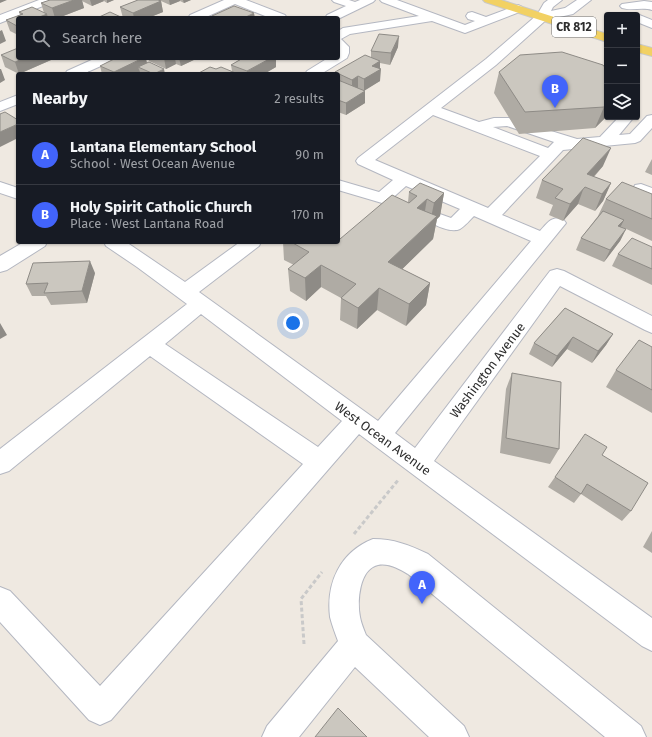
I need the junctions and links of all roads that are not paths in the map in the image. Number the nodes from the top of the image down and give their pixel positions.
1 (49, 0) edge
2 (233, 0) edge
3 (236, 0) edge
4 (338, 0) edge
5 (369, 0) edge
6 (386, 0) edge
7 (489, 0) edge
8 (556, 0) edge
9 (585, 0) edge
10 (644, 0) edge
11 (652, 2) edge
12 (356, 6) junction
13 (652, 6) edge
14 (629, 7) edge
15 (518, 9) junction
16 (463, 13) dead end
17 (198, 16) edge
18 (276, 16) edge
19 (335, 16) edge
20 (433, 17) junction
21 (542, 17) junction
22 (0, 19) edge
23 (640, 19) edge
24 (486, 21) junction
25 (652, 24) edge
26 (340, 35) edge
27 (604, 37) edge
28 (341, 46) edge
29 (640, 49) edge
30 (652, 52) edge
31 (340, 57) edge
32 (103, 60) edge
33 (335, 60) edge
34 (76, 72) edge
35 (315, 72) edge
36 (16, 100) edge
37 (0, 107) edge
38 (431, 109) junction
39 (652, 119) edge
40 (624, 120) edge
41 (480, 127) junction
42 (605, 141) junction
43 (575, 144) junction
44 (550, 154) junction
45 (404, 179) junction
46 (340, 186) edge
47 (0, 187) edge
48 (16, 193) edge
49 (472, 208) junction
50 (491, 216) junction
51 (436, 219) edge
52 (557, 223) dead end
53 (543, 239) junction
54 (35, 244) edge
55 (116, 244) edge
56 (250, 244) edge
57 (0, 265) edge
58 (193, 298) junction
59 (652, 325) edge
60 (149, 344) junction
61 (357, 420) junction
62 (379, 436) junction
63 (320, 462) junction
64 (0, 463) edge
65 (417, 464) junction
66 (0, 601) edge
67 (652, 636) edge
68 (354, 645) junction
69 (278, 737) edge
70 (453, 737) edge
71 (630, 737) edge

1 - 22 street
2 - 17 street
3 - 18 street
4 - 12 street
5 - 12 street
6 - 20 street
7 - 15 main road, CR 812
8 - 21 street
9 - 21 street
10 - 11 street
12 - 19 street
13 - 14 street
15 - 21 main road, CR 812
15 - 24 street
16 - 24 street
20 - 24 street
20 - 26 street
21 - 27 main road, CR 812
21 - 38 street
23 - 25 street
28 - 31 street
29 - 30 main road
32 - 34 street
33 - 35 street
36 - 37 street
38 - 41 street
38 - 45 street
39 - 42 street
40 - 42 street
41 - 43 street
41 - 44 street
42 - 43 street
43 - 44 street
44 - 50 street
45 - 46 street
45 - 49 street
47 - 48 street
49 - 50 street
49 - 51 street
50 - 53 street
52 - 53 street
53 - 62 street
54 - 57 street
55 - 58 street, West Ocean Avenue
56 - 58 street
58 - 60 street
58 - 61 street, West Ocean Avenue
59 - 65 street, Washington Avenue
60 - 63 street
60 - 64 street
61 - 62 street, West Ocean Avenue
61 - 63 street
62 - 65 street, West Ocean Avenue
63 - 66 street
65 - 67 street, West Ocean Avenue
68 - 69 street
68 - 70 street
68 - 71 street

